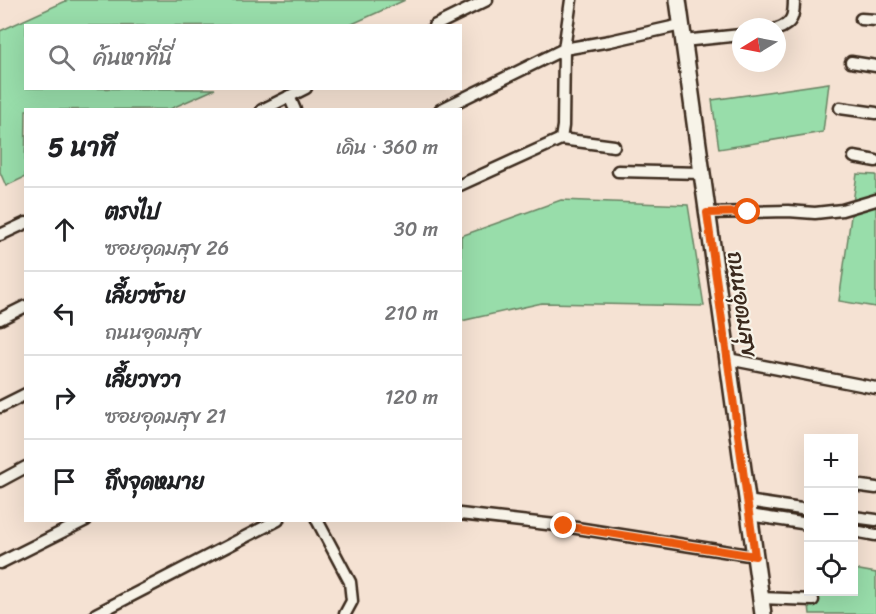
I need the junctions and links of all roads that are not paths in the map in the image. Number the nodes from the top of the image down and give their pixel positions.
1 (487, 0) edge
2 (571, 0) edge
3 (678, 0) edge
4 (794, 0) edge
5 (861, 19) dead end
6 (876, 20) edge
7 (438, 24) edge
8 (681, 25) junction
9 (786, 25) edge
10 (732, 36) edge
11 (683, 41) junction
12 (564, 49) junction
13 (851, 63) dead end
14 (876, 66) edge
15 (302, 90) edge
16 (289, 96) junction
17 (266, 108) edge
18 (294, 108) edge
19 (444, 108) edge
20 (840, 108) dead end
21 (876, 113) edge
22 (561, 139) junction
23 (614, 146) dead end
24 (854, 157) dead end
25 (876, 160) edge
26 (618, 171) dead end
27 (701, 173) junction
28 (462, 184) edge
29 (876, 200) edge
30 (707, 213) junction
31 (24, 224) edge
32 (0, 236) edge
33 (24, 307) edge
34 (0, 319) edge
35 (728, 359) junction
36 (876, 387) edge
37 (24, 395) edge
38 (0, 407) edge
39 (24, 468) edge
40 (0, 481) edge
41 (858, 486) edge
42 (876, 488) edge
43 (748, 508) junction
44 (804, 510) edge
45 (462, 514) edge
46 (858, 518) edge
47 (876, 520) edge
48 (82, 522) edge
49 (274, 522) edge
50 (318, 522) edge
51 (804, 523) edge
52 (858, 532) edge
53 (876, 535) edge
54 (755, 556) junction
55 (0, 563) edge
56 (760, 598) junction
57 (813, 600) dead end
58 (96, 614) edge
59 (345, 614) edge
60 (763, 614) edge

1 - 7 street
2 - 12 street
3 - 8 main road, ถนนอุดมสุข
4 - 9 street
5 - 6 street
8 - 11 main road, ถนนอุดมสุข
8 - 12 street
10 - 11 street
11 - 27 main road, ถนนอุดมสุข
12 - 19 street
12 - 22 street
13 - 14 street
15 - 16 street
16 - 17 street
16 - 18 street
20 - 21 street
22 - 23 street
22 - 28 street
24 - 25 street
26 - 27 street
27 - 30 main road, ถนนอุดมสุข
29 - 30 street
30 - 35 main road, ถนนอุดมสุข
31 - 32 street
33 - 34 street
35 - 36 street
35 - 43 main road, ถนนอุดมสุข
37 - 38 street
39 - 40 street
41 - 42 street
43 - 44 street
43 - 51 street
43 - 54 main road, ถนนอุดมสุข
45 - 54 street
46 - 47 street
48 - 55 street
49 - 58 street
50 - 59 street
52 - 53 street
54 - 56 main road, ถนนอุดมสุข
56 - 57 street
56 - 60 main road, ถนนอุดมสุข

